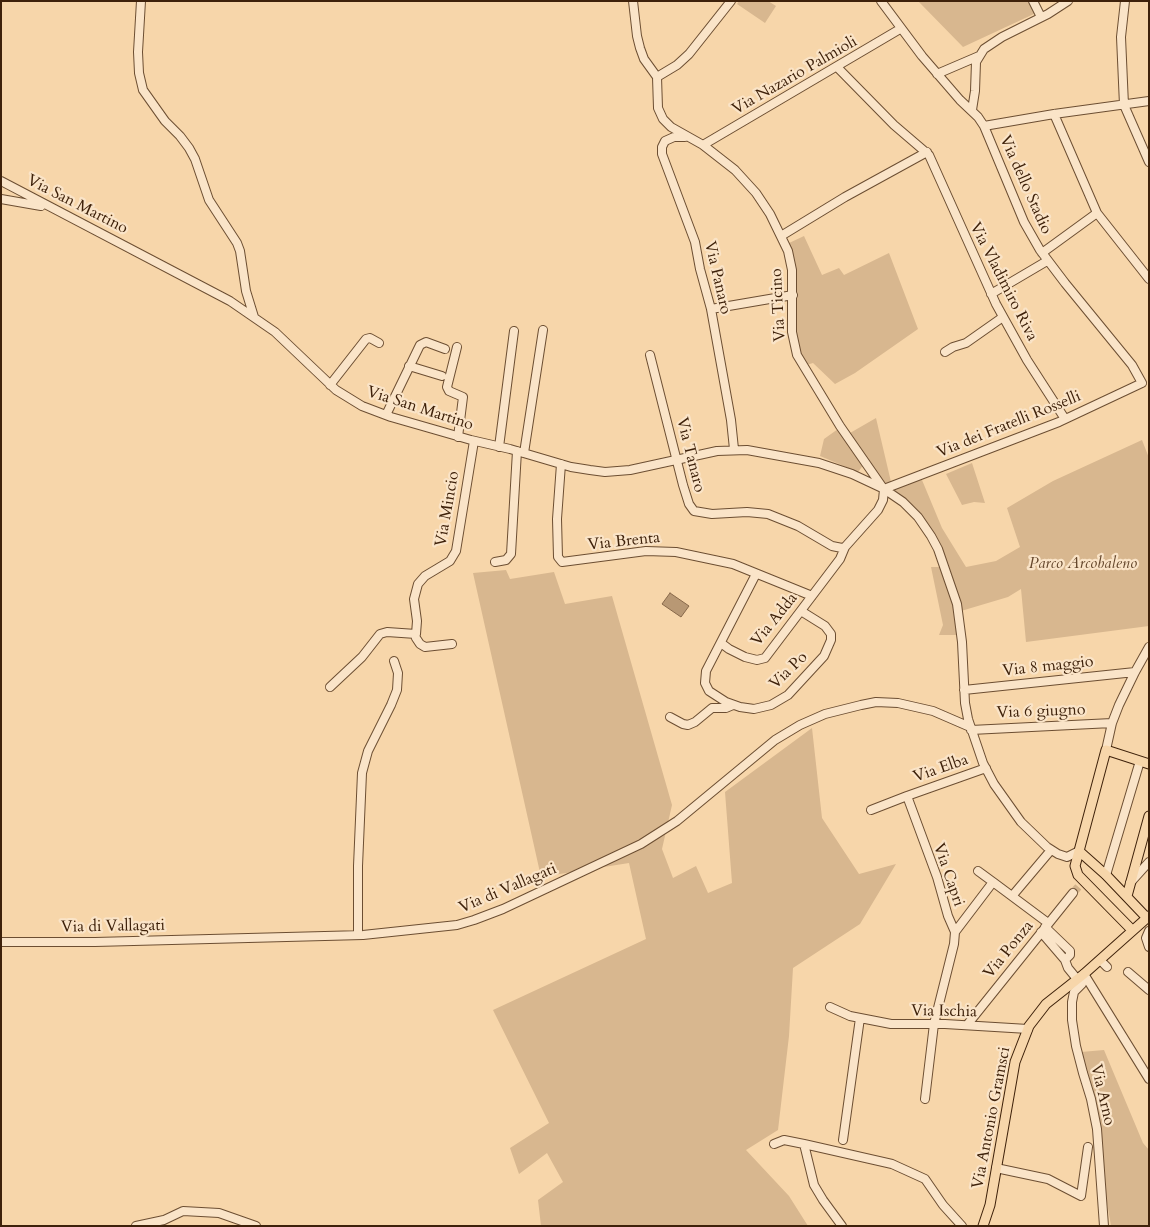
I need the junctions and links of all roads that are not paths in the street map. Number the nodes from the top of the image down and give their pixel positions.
1 (141, 1) edge
2 (633, 1) edge
3 (731, 1) edge
4 (881, 1) edge
5 (1033, 1) edge
6 (1125, 1) edge
7 (1066, 2) edge
8 (1041, 17) junction
9 (900, 29) junction
10 (979, 56) junction
11 (837, 67) junction
12 (937, 74) junction
13 (657, 77) junction
14 (1149, 101) edge
15 (1124, 105) junction
16 (972, 110) junction
17 (1054, 114) junction
18 (984, 126) junction
19 (687, 137) junction
20 (703, 145) junction
21 (927, 152) junction
22 (1149, 162) edge
23 (1, 181) edge
24 (1, 199) edge
25 (51, 208) junction
26 (1097, 213) junction
27 (781, 236) junction
28 (1042, 253) junction
29 (1047, 261) junction
30 (1149, 279) edge
31 (991, 294) junction
32 (792, 295) junction
33 (712, 310) junction
34 (254, 317) junction
35 (1003, 317) junction
36 (543, 330) dead end
37 (514, 331) dead end
38 (379, 343) dead end
39 (457, 347) dead end
40 (445, 349) dead end
41 (945, 352) dead end
42 (650, 355) dead end
43 (409, 366) junction
44 (442, 376) dead end
45 (1146, 384) edge
46 (330, 385) junction
47 (386, 415) junction
48 (1064, 419) junction
49 (458, 437) junction
50 (474, 441) junction
51 (499, 447) junction
52 (734, 449) junction
53 (520, 452) junction
54 (677, 460) junction
55 (561, 464) junction
56 (884, 489) junction
57 (845, 548) junction
58 (495, 562) dead end
59 (756, 574) junction
60 (812, 596) junction
61 (801, 611) junction
62 (416, 636) junction
63 (721, 643) junction
64 (452, 644) dead end
65 (1149, 647) edge
66 (415, 649) dead end
67 (394, 661) dead end
68 (1134, 672) junction
69 (330, 687) dead end
70 (964, 690) junction
71 (733, 704) junction
72 (670, 717) dead end
73 (1112, 723) junction
74 (970, 729) junction
75 (1106, 750) junction
76 (1145, 762) edge
77 (986, 768) junction
78 (907, 796) junction
79 (871, 810) dead end
80 (1149, 816) edge
81 (916, 826) joint
82 (1051, 850) junction
83 (1079, 850) junction
84 (1148, 865) edge
85 (978, 871) dead end
86 (1106, 875) junction
87 (993, 882) junction
88 (1130, 883) junction
89 (1073, 893) tunnel mouth
90 (1013, 895) junction
91 (1127, 896) junction
92 (1147, 923) edge
93 (1045, 927) junction
94 (1132, 930) junction
95 (956, 932) junction
96 (358, 935) junction
97 (1, 942) edge
98 (1149, 947) edge
99 (1128, 972) dead end
100 (1081, 977) junction
101 (1149, 990) edge
102 (830, 1007) dead end
103 (860, 1018) junction
104 (934, 1024) junction
105 (967, 1025) junction
106 (1028, 1029) junction
107 (1149, 1079) edge
108 (925, 1099) dead end
109 (843, 1140) dead end
110 (774, 1144) dead end
111 (804, 1144) junction
112 (1088, 1147) dead end
113 (996, 1168) junction
114 (136, 1226) edge
115 (256, 1226) edge
116 (842, 1226) edge
117 (962, 1226) edge
118 (983, 1226) edge
119 (1104, 1226) edge

1 - 34 street
2 - 13 street
3 - 13 street
4 - 9 street, Via dello Stadio
5 - 8 street
6 - 15 street
7 - 8 street
8 - 10 street
9 - 11 street, Via Nazario Palmioli
9 - 12 street, Via dello Stadio
10 - 12 street
10 - 16 street
11 - 20 street, Via Nazario Palmioli
11 - 21 street, Via Vladimiro Riva
12 - 16 street, Via dello Stadio
13 - 19 street, Via Ticino
14 - 15 street
15 - 17 street
15 - 22 street
16 - 18 street, Via dello Stadio
17 - 18 street
17 - 26 street
18 - 28 street, Via dello Stadio
19 - 20 street, Via Ticino
19 - 33 street, Via Panaro
20 - 27 street, Via Ticino
21 - 27 street
21 - 31 street, Via Vladimiro Riva
23 - 25 street, Via San Martino
24 - 25 street
25 - 34 street, Via San Martino
26 - 28 street
26 - 30 street
27 - 32 street, Via Ticino
28 - 29 street, Via dello Stadio
29 - 31 street
29 - 45 street, Via dello Stadio
31 - 35 street, Via Vladimiro Riva
32 - 33 street
32 - 56 street, Via Ticino
33 - 52 street, Via Panaro
34 - 46 street, Via San Martino
35 - 41 street
35 - 48 street, Via Vladimiro Riva
36 - 53 street
37 - 51 street
38 - 46 street
39 - 49 street
40 - 43 street
42 - 54 street, Via Tanaro
43 - 44 street
43 - 47 street
45 - 48 street, Via dei Fratelli Rosselli
46 - 47 street, Via San Martino
47 - 49 street, Via San Martino
48 - 56 street, Via dei Fratelli Rosselli
49 - 50 street, Via San Martino
50 - 51 street, Via San Martino
50 - 62 street, Via Mincio
51 - 53 street, Via San Martino
52 - 54 street, Via San Martino
52 - 56 street, Via San Martino
53 - 55 street, Via San Martino
53 - 58 street
54 - 55 street, Via San Martino
54 - 57 street, Via Tanaro
55 - 59 street, Via Brenta
56 - 57 street
56 - 70 street
57 - 60 street, Via Adda
59 - 60 street, Via Brenta
59 - 63 street, Via Adda
60 - 61 street, Via Adda
61 - 63 street, Via Adda
61 - 71 street, Via Po
62 - 64 street
62 - 66 street
62 - 69 street
63 - 71 street, Via Po
65 - 68 street
67 - 96 street
68 - 70 street, Via 8 maggio
68 - 73 street
70 - 74 street
71 - 72 street
73 - 74 street, Via 6 giugno
73 - 75 street
74 - 77 street
74 - 96 street, Via di Vallagati
75 - 76 main road
75 - 83 main road
76 - 86 street
77 - 78 street, Via Elba
77 - 82 street
78 - 79 street
78 - 81 street, Via Elba
80 - 88 main road
81 - 95 street, Via Capri
82 - 83 street
82 - 90 street
83 - 86 main road
83 - 94 main road
84 - 88 street
85 - 87 street
86 - 91 main road
87 - 90 street
87 - 95 street
88 - 91 main road
89 - 93 street, Via Ponza
90 - 93 street
91 - 92 main road
92 - 94 main road, Via Antonio Gramsci
92 - 98 street
93 - 100 street
93 - 105 street, Via Ponza
94 - 100 main road, Via Antonio Gramsci
95 - 104 street
96 - 97 street, Via di Vallagati
99 - 101 street
100 - 106 main road, Via Antonio Gramsci
100 - 107 street
100 - 119 street, Via Arno
102 - 103 street, Via Ischia
103 - 104 street, Via Ischia
103 - 109 street
104 - 105 street, Via Ischia
104 - 108 street
105 - 106 street, Via Ischia
106 - 113 main road, Via Antonio Gramsci
110 - 111 street
111 - 116 street
111 - 117 street
112 - 113 street
113 - 118 main road, Via Antonio Gramsci
114 - 115 street

